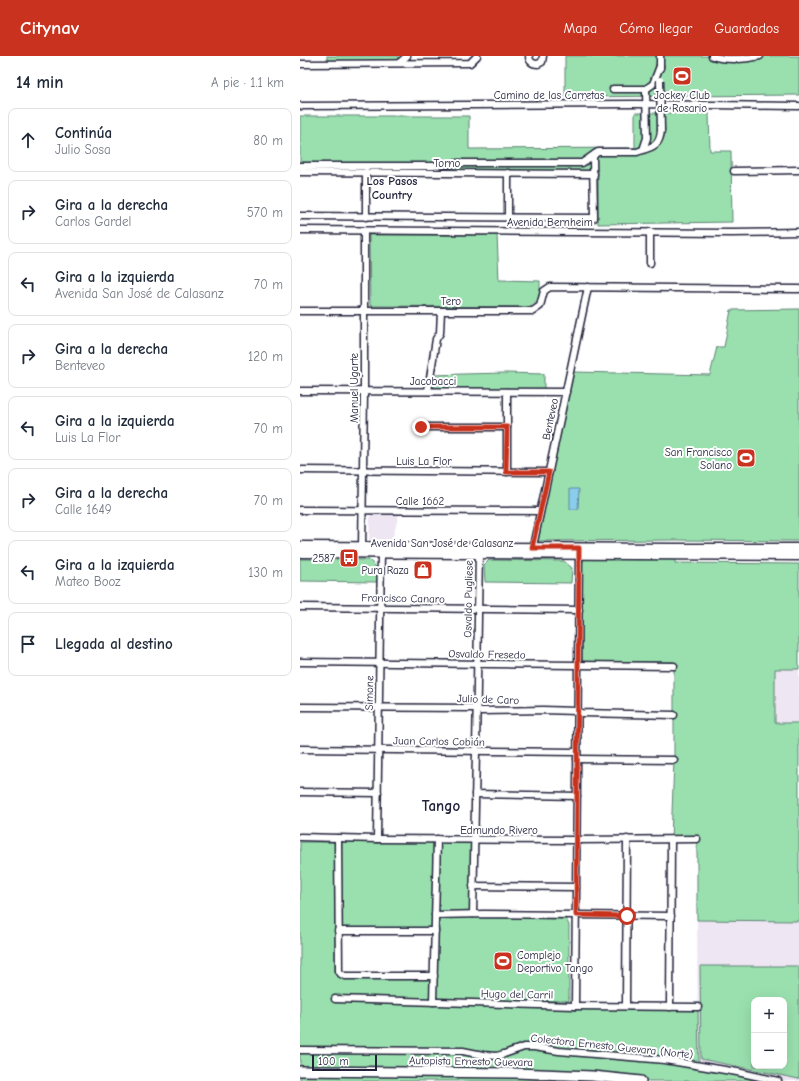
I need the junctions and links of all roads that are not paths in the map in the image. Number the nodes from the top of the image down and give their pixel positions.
1 (407, 56) edge
2 (477, 56) edge
3 (530, 56) edge
4 (543, 56) edge
5 (660, 56) edge
6 (712, 56) edge
7 (760, 56) edge
8 (399, 63) junction
9 (300, 64) edge
10 (659, 77) junction
11 (614, 89) dead end
12 (646, 89) junction
13 (646, 104) junction
14 (300, 106) edge
15 (799, 106) edge
16 (643, 150) junction
17 (595, 154) junction
18 (300, 166) edge
19 (799, 170) edge
20 (734, 171) dead end
21 (300, 172) edge
22 (366, 172) junction
23 (508, 173) junction
24 (594, 174) junction
25 (300, 216) edge
26 (366, 217) junction
27 (508, 218) junction
28 (300, 230) edge
29 (364, 230) junction
30 (650, 232) junction
31 (799, 232) edge
32 (650, 263) dead end
33 (588, 287) junction
34 (799, 289) edge
35 (300, 311) edge
36 (364, 311) junction
37 (441, 311) junction
38 (300, 391) edge
39 (428, 391) junction
40 (364, 392) junction
41 (507, 392) junction
42 (566, 392) junction
43 (418, 425) dead end
44 (507, 427) junction
45 (300, 470) edge
46 (362, 471) junction
47 (506, 472) junction
48 (549, 472) junction
49 (300, 510) edge
50 (362, 511) junction
51 (540, 511) junction
52 (300, 546) edge
53 (799, 548) edge
54 (362, 550) junction
55 (381, 550) junction
56 (479, 551) junction
57 (532, 551) junction
58 (579, 552) junction
59 (300, 553) edge
60 (799, 556) edge
61 (300, 607) edge
62 (380, 608) junction
63 (478, 609) junction
64 (579, 610) junction
65 (300, 662) edge
66 (380, 663) junction
67 (477, 664) junction
68 (578, 665) junction
69 (674, 666) dead end
70 (300, 707) edge
71 (379, 707) junction
72 (476, 709) junction
73 (578, 712) junction
74 (674, 715) dead end
75 (300, 749) edge
76 (379, 750) junction
77 (476, 751) junction
78 (578, 752) junction
79 (577, 759) junction
80 (674, 760) dead end
81 (300, 792) edge
82 (378, 793) junction
83 (475, 794) junction
84 (577, 796) junction
85 (300, 837) edge
86 (338, 838) junction
87 (378, 839) junction
88 (437, 839) junction
89 (474, 839) junction
90 (627, 839) junction
91 (697, 839) dead end
92 (577, 840) junction
93 (672, 840) junction
94 (473, 886) junction
95 (576, 887) junction
96 (472, 914) junction
97 (435, 915) junction
98 (576, 915) junction
99 (627, 916) junction
100 (671, 916) junction
101 (338, 931) junction
102 (435, 931) junction
103 (434, 976) junction
104 (335, 999) dead end
105 (433, 1002) junction
106 (575, 1006) junction
107 (626, 1006) junction
108 (670, 1007) junction
109 (698, 1007) dead end
110 (300, 1050) edge
111 (300, 1071) edge
112 (642, 1081) edge
113 (778, 1081) edge

1 - 8 street
2 - 8 street
3 - 4 street
5 - 10 street
6 - 7 street
8 - 9 street
10 - 12 street
10 - 16 street, bridge
11 - 12 street
12 - 13 street
13 - 14 street, Camino de las Carretas
13 - 15 street, Camino de las Carretas
13 - 16 street
16 - 17 street
17 - 18 street
17 - 24 street
19 - 20 street
21 - 22 street, Torno
22 - 23 street, Torno
22 - 26 street
23 - 24 street, Torno
23 - 27 street
24 - 27 street
25 - 26 street
26 - 27 street
28 - 29 street, Avenida Bernheim
29 - 30 street, Avenida Bernheim
29 - 36 street, Manuel Ugarte
30 - 31 street, Avenida Bernheim
30 - 32 street
33 - 34 street
33 - 37 street, Tero
33 - 42 street, Benteveo
35 - 36 street, Tero
36 - 37 street, Tero
36 - 40 street, Manuel Ugarte
37 - 39 street
38 - 40 street, Jacobacci
39 - 40 street, Jacobacci
39 - 41 street, Jacobacci
40 - 46 street, Manuel Ugarte
41 - 42 street, Jacobacci
41 - 44 street
42 - 48 street, Benteveo
43 - 44 street
44 - 47 street
45 - 46 street, Luis La Flor
46 - 47 street, Luis La Flor
46 - 50 street, Manuel Ugarte
47 - 48 street, Luis La Flor
48 - 51 street, Benteveo
49 - 50 street, Calle 1662
50 - 51 street, Calle 1662
50 - 54 street, Manuel Ugarte
51 - 57 street, Benteveo
52 - 54 main road, Avenida San José de Calasanz
53 - 58 main road, Avenida San José de Calasanz
54 - 55 main road, Avenida San José de Calasanz
54 - 59 main road, Avenida San José de Calasanz
55 - 56 main road, Avenida San José de Calasanz
55 - 62 street, Simone
56 - 57 main road, Avenida San José de Calasanz
56 - 63 street, Osvaldo Pugliese
57 - 58 main road, Avenida San José de Calasanz
58 - 60 main road, Avenida San José de Calasanz
58 - 64 street
61 - 62 street, Francisco Canaro
62 - 63 street, Francisco Canaro
62 - 66 street, Simone
63 - 64 street, Francisco Canaro
63 - 67 street, Osvaldo Pugliese
64 - 68 street
65 - 66 street, Osvaldo Fresedo
66 - 67 street, Osvaldo Fresedo
66 - 71 street, Simone
67 - 68 street, Osvaldo Fresedo
67 - 72 street, Osvaldo Pugliese
68 - 69 street, Osvaldo Fresedo
68 - 73 street
70 - 71 street, Julio de Caro
71 - 72 street, Julio de Caro
71 - 76 street, Simone
72 - 73 street, Julio de Caro
72 - 77 street, Osvaldo Pugliese
73 - 74 street, Julio de Caro
73 - 78 street
75 - 76 street, Juan Carlos Cobián
76 - 77 street, Juan Carlos Cobián
76 - 82 street, Simone
77 - 78 street, Juan Carlos Cobián
77 - 83 street, Osvaldo Pugliese
78 - 79 street
79 - 80 street
79 - 84 street
81 - 82 street
82 - 87 street, Simone
83 - 84 street
83 - 89 street, Osvaldo Pugliese
84 - 92 street
85 - 86 street, Edmundo Rivero
86 - 87 street, Edmundo Rivero
86 - 101 street
87 - 88 street, Edmundo Rivero
88 - 89 street, Edmundo Rivero
88 - 97 street
89 - 92 street, Edmundo Rivero
89 - 94 street, Osvaldo Pugliese
90 - 92 street, Edmundo Rivero
90 - 93 street, Edmundo Rivero
90 - 99 street
91 - 93 street, Edmundo Rivero
92 - 95 street
93 - 100 street
94 - 95 street
94 - 96 street, Osvaldo Pugliese
95 - 98 street
96 - 97 street
96 - 98 street
97 - 102 street
98 - 99 street
98 - 106 street
99 - 100 street
99 - 107 street
100 - 108 street
101 - 102 street
101 - 103 street
102 - 103 street
103 - 105 street
104 - 105 street, Hugo del Carril
105 - 106 street, Hugo del Carril
106 - 107 street, Hugo del Carril
107 - 108 street, Hugo del Carril
108 - 109 street, Hugo del Carril
110 - 113 street, Colectora Ernesto Guevara (Norte)
111 - 112 highway, Autopista Ernesto Guevara

